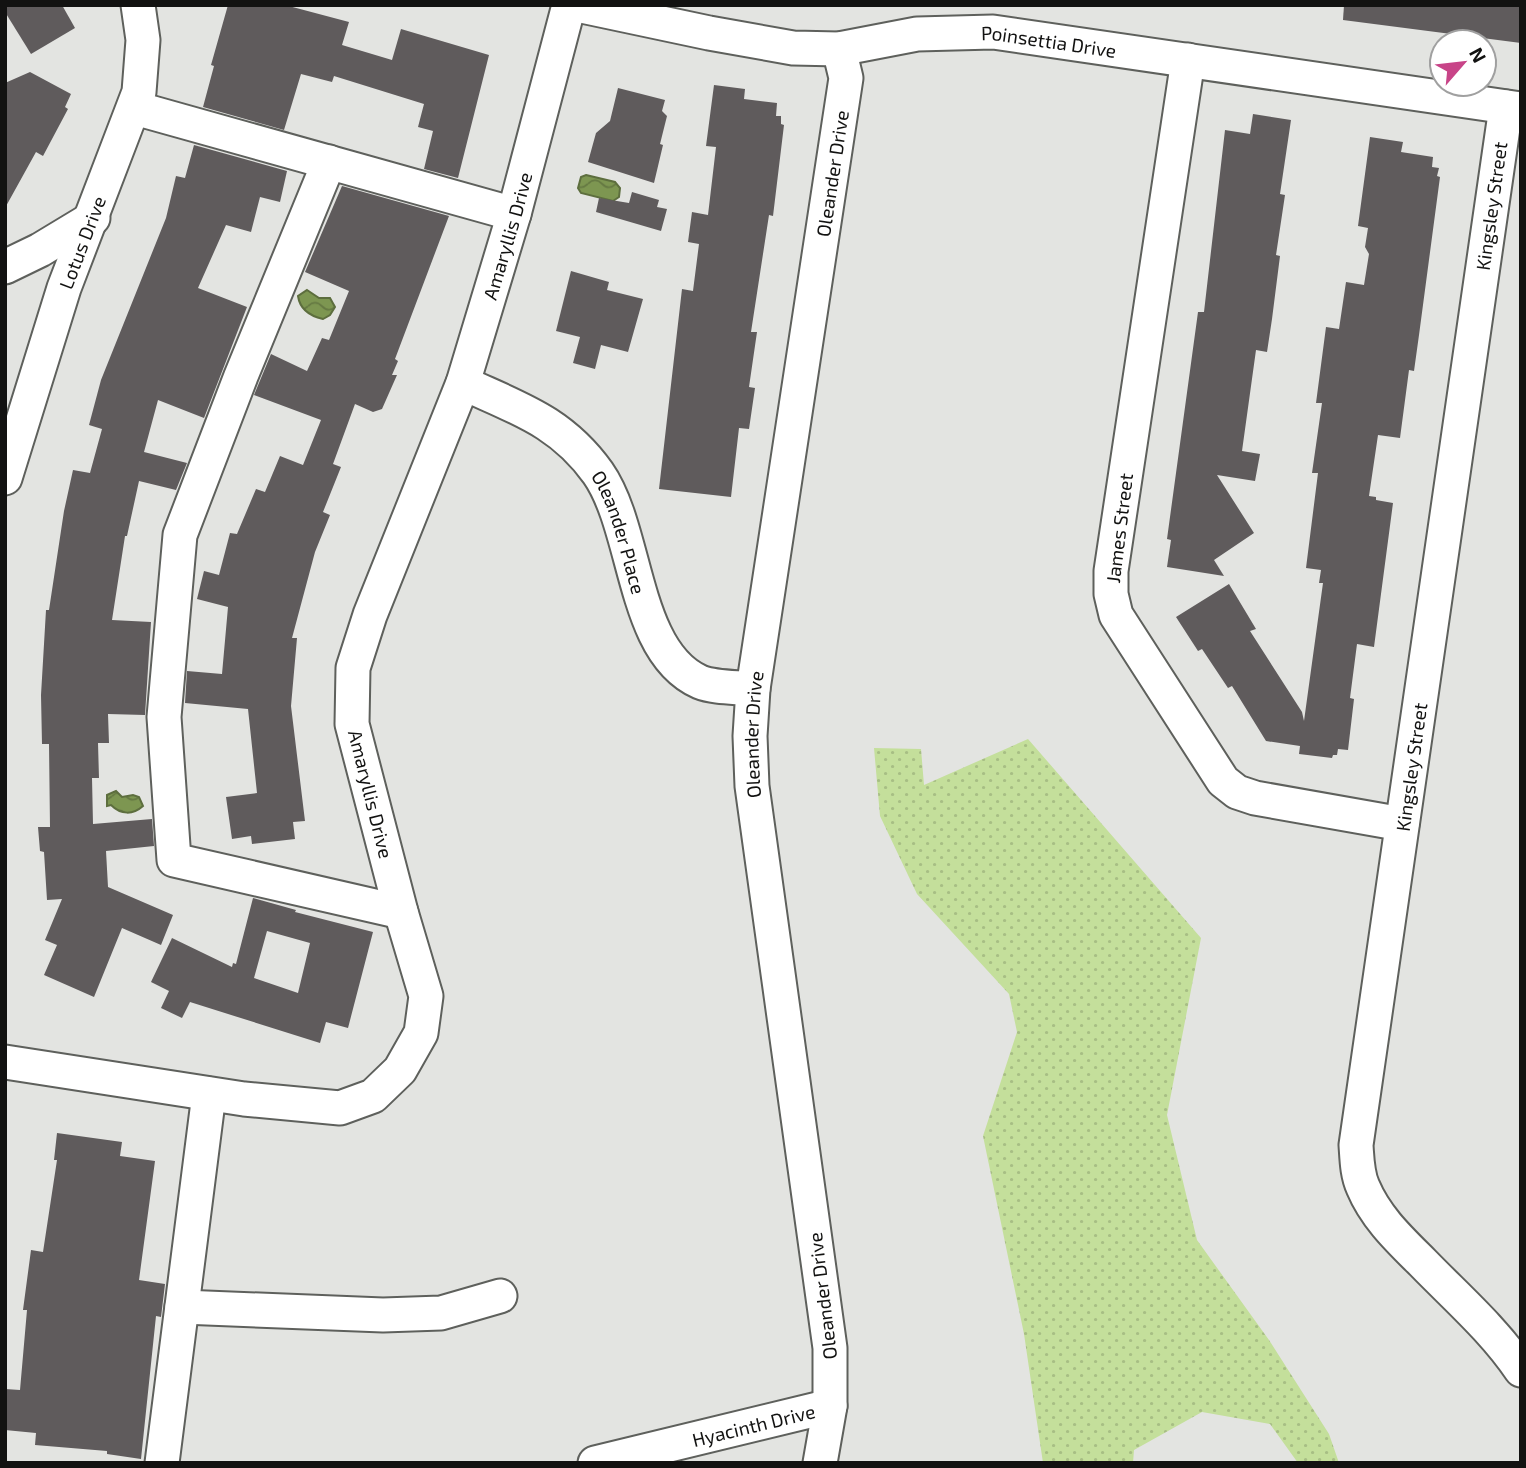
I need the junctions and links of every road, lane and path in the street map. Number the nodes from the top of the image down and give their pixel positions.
1 (138, 5) edge
2 (569, 5) edge
3 (577, 5) edge
4 (839, 49) junction
5 (1188, 60) junction
6 (135, 108) junction
7 (1513, 108) edge
8 (329, 162) junction
9 (514, 214) junction
10 (93, 218) junction
11 (5, 267) edge
12 (463, 383) junction
13 (5, 478) edge
14 (753, 689) junction
15 (1402, 824) junction
16 (401, 912) junction
17 (5, 1062) edge
18 (209, 1094) junction
19 (500, 1296) dead end
20 (182, 1307) junction
21 (1521, 1370) edge
22 (830, 1406) junction
23 (162, 1463) edge
24 (595, 1463) edge
25 (820, 1463) edge

1 - 6 street, Lotus Drive
2 - 9 street, Amaryllis Drive
3 - 4 street, Poinsettia Drive
4 - 5 street, Poinsettia Drive
4 - 14 street, Oleander Drive
5 - 7 street, Poinsettia Drive
5 - 15 street, James Street
6 - 8 street
6 - 10 street, Lotus Drive
7 - 15 street, Kingsley Street
8 - 9 street
8 - 16 street
9 - 12 street, Amaryllis Drive
10 - 11 street
10 - 13 street, Lotus Drive
12 - 14 street, Oleander Place
12 - 16 street, Amaryllis Drive
14 - 22 street, Oleander Drive
15 - 21 street, Kingsley Street
16 - 18 street, Amaryllis Drive
17 - 18 street, Amaryllis Drive
18 - 20 street
19 - 20 street
20 - 23 street
22 - 24 street, Hyacinth Drive
22 - 25 street, Oleander Drive

